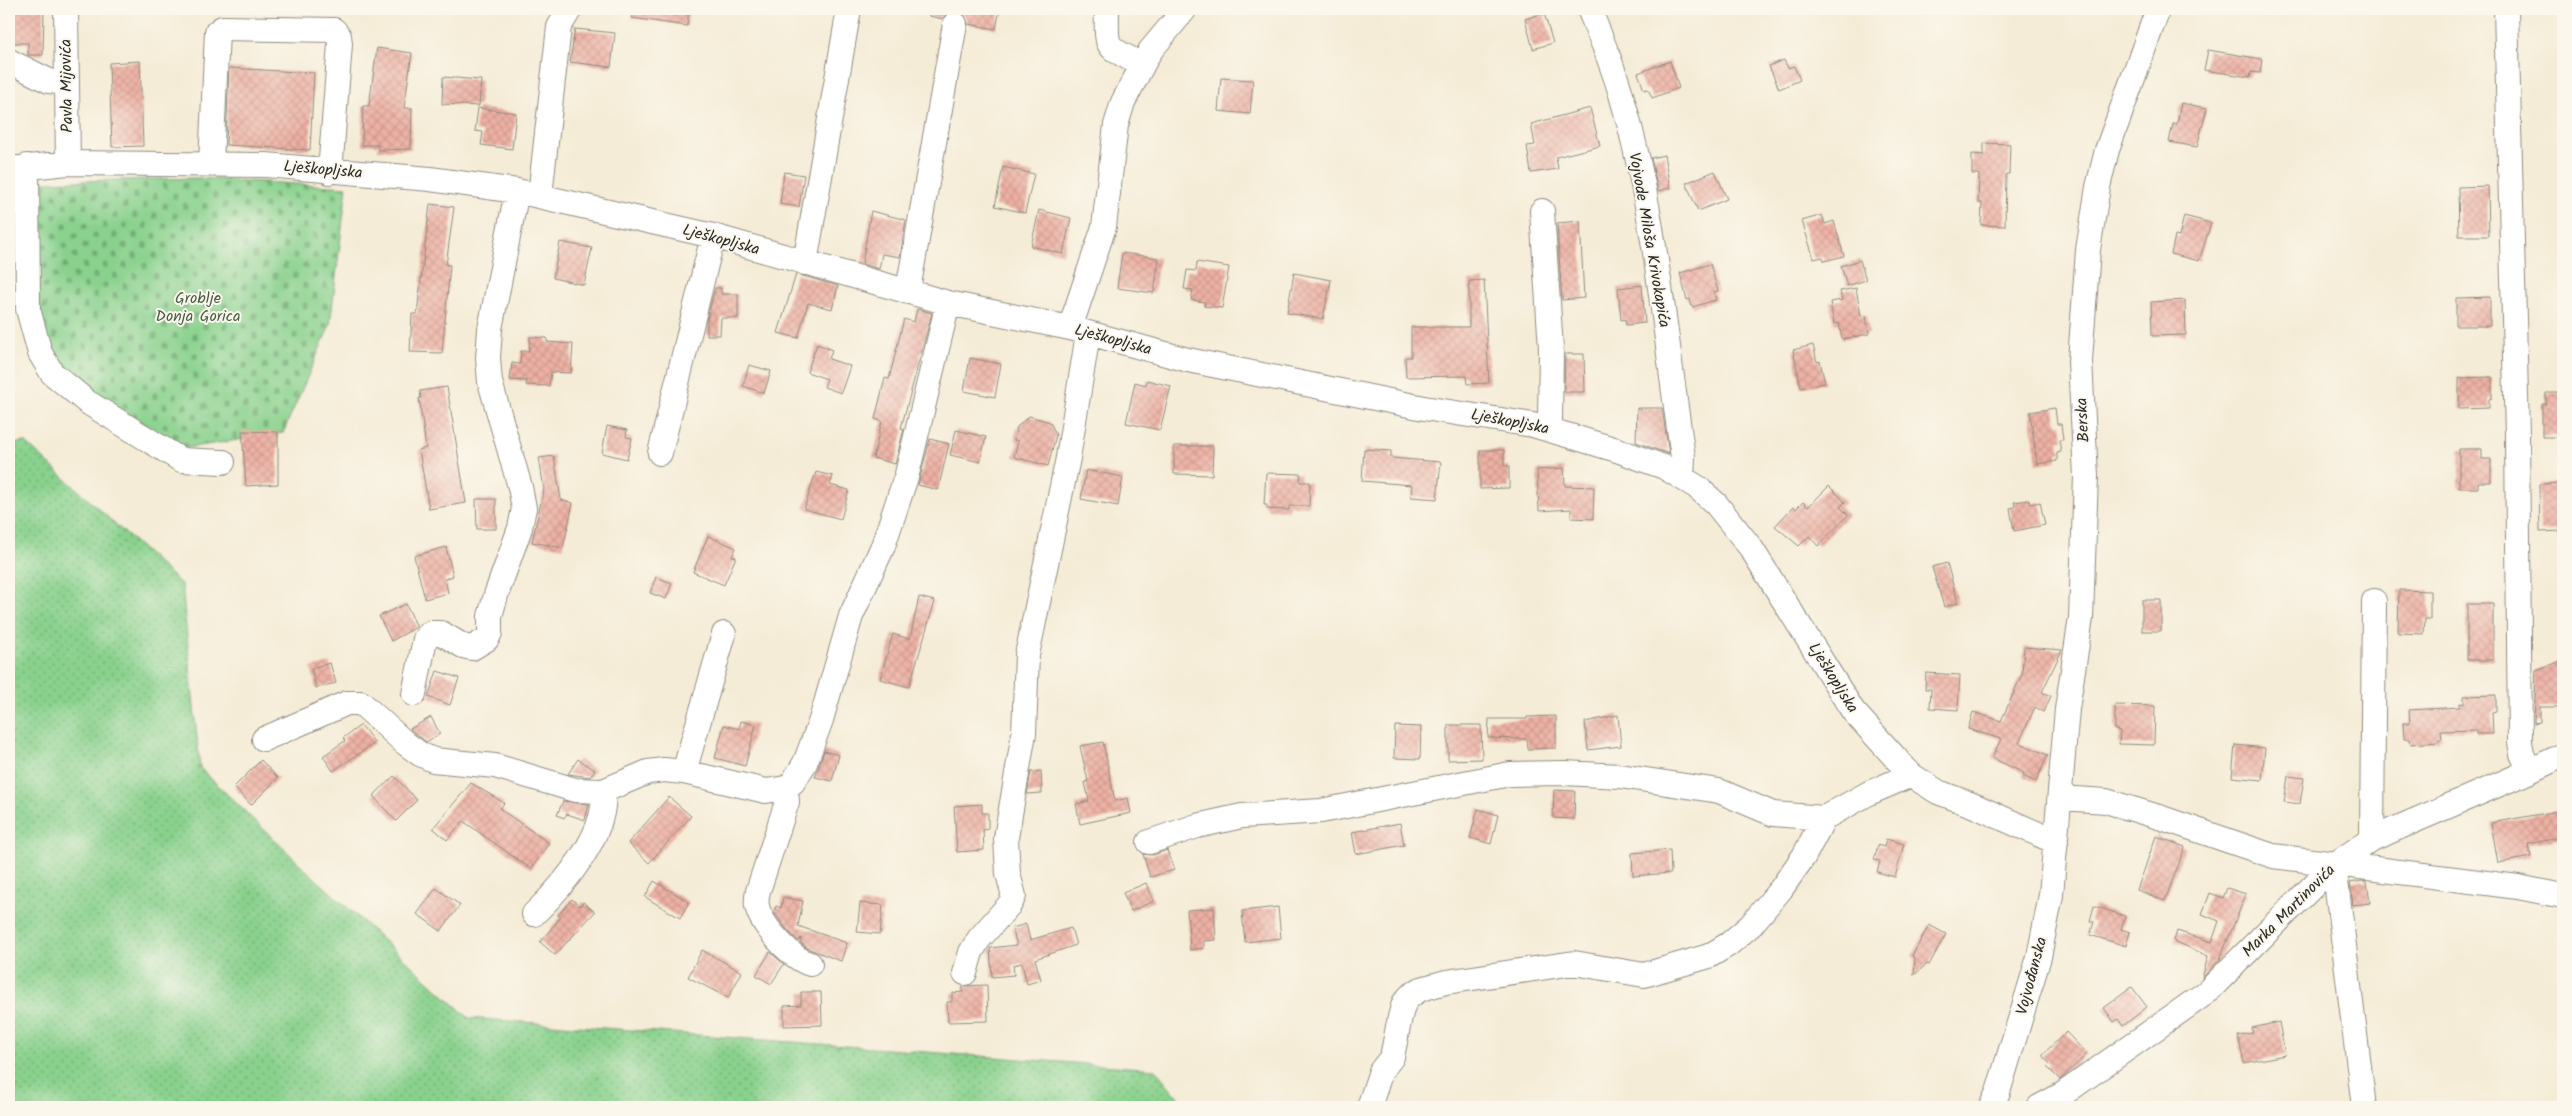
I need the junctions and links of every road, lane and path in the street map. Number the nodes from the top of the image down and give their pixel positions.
1 (66, 9) edge
2 (570, 9) edge
3 (849, 9) edge
4 (1107, 9) edge
5 (1185, 9) edge
6 (1589, 9) edge
7 (2158, 9) edge
8 (2506, 9) edge
9 (955, 24) dead end
10 (9, 61) edge
11 (1141, 65) junction
12 (67, 84) junction
13 (68, 163) junction
14 (211, 164) junction
15 (18, 168) edge
16 (330, 172) junction
17 (517, 191) junction
18 (540, 195) junction
19 (1542, 211) dead end
20 (713, 236) junction
21 (805, 263) junction
22 (908, 290) junction
23 (948, 303) junction
24 (1079, 331) junction
25 (1548, 429) junction
26 (660, 453) dead end
27 (223, 462) dead end
28 (1682, 477) junction
29 (2374, 601) dead end
30 (724, 634) dead end
31 (414, 694) dead end
32 (264, 739) dead end
33 (2563, 755) edge
34 (2530, 771) junction
35 (684, 772) junction
36 (1910, 775) junction
37 (786, 788) junction
38 (604, 791) junction
39 (2060, 798) junction
40 (1824, 818) junction
41 (2372, 839) junction
42 (1149, 842) dead end
43 (2056, 842) junction
44 (2334, 864) junction
45 (2563, 896) edge
46 (534, 914) dead end
47 (810, 964) dead end
48 (965, 973) dead end
49 (2066, 1101) edge
50 (1369, 1107) edge
51 (1991, 1107) edge
52 (2039, 1107) edge
53 (2364, 1107) edge

1 - 12 street, Pavla Mijovića
2 - 18 street
3 - 21 street
4 - 11 street
5 - 11 street
6 - 28 street, Vojvode Miloša Krivokapića
7 - 39 street, Berska
8 - 34 street
9 - 22 street
10 - 12 street
11 - 24 street
12 - 13 street, Pavla Mijovića
13 - 14 street, Lješkopljska
13 - 15 street, Lješkopljska
14 - 16 street, Lješkopljska
14 - 16 street
15 - 27 street
16 - 17 street, Lješkopljska
17 - 18 street, Lješkopljska
17 - 31 street
18 - 20 street, Lješkopljska
19 - 25 street
20 - 21 street, Lješkopljska
20 - 26 street
21 - 22 street, Lješkopljska
22 - 23 street, Lješkopljska
23 - 24 street, Lješkopljska
23 - 37 street
24 - 25 street, Lješkopljska
24 - 48 street
25 - 28 street, Lješkopljska
28 - 36 street, Lješkopljska
29 - 41 street
30 - 35 street
32 - 38 street
33 - 34 street, Marka Martinovića
34 - 41 street, Marka Martinovića
35 - 37 street
35 - 38 street
36 - 40 street
36 - 43 street, Lješkopljska
37 - 47 street
38 - 46 street
39 - 43 street, Berska
39 - 44 street
40 - 42 street
40 - 50 street
41 - 44 street, Marka Martinovića
43 - 51 street, Vojvođanska
44 - 45 street
44 - 49 street, Marka Martinovića
44 - 53 street
49 - 52 street, Marka Martinovića

